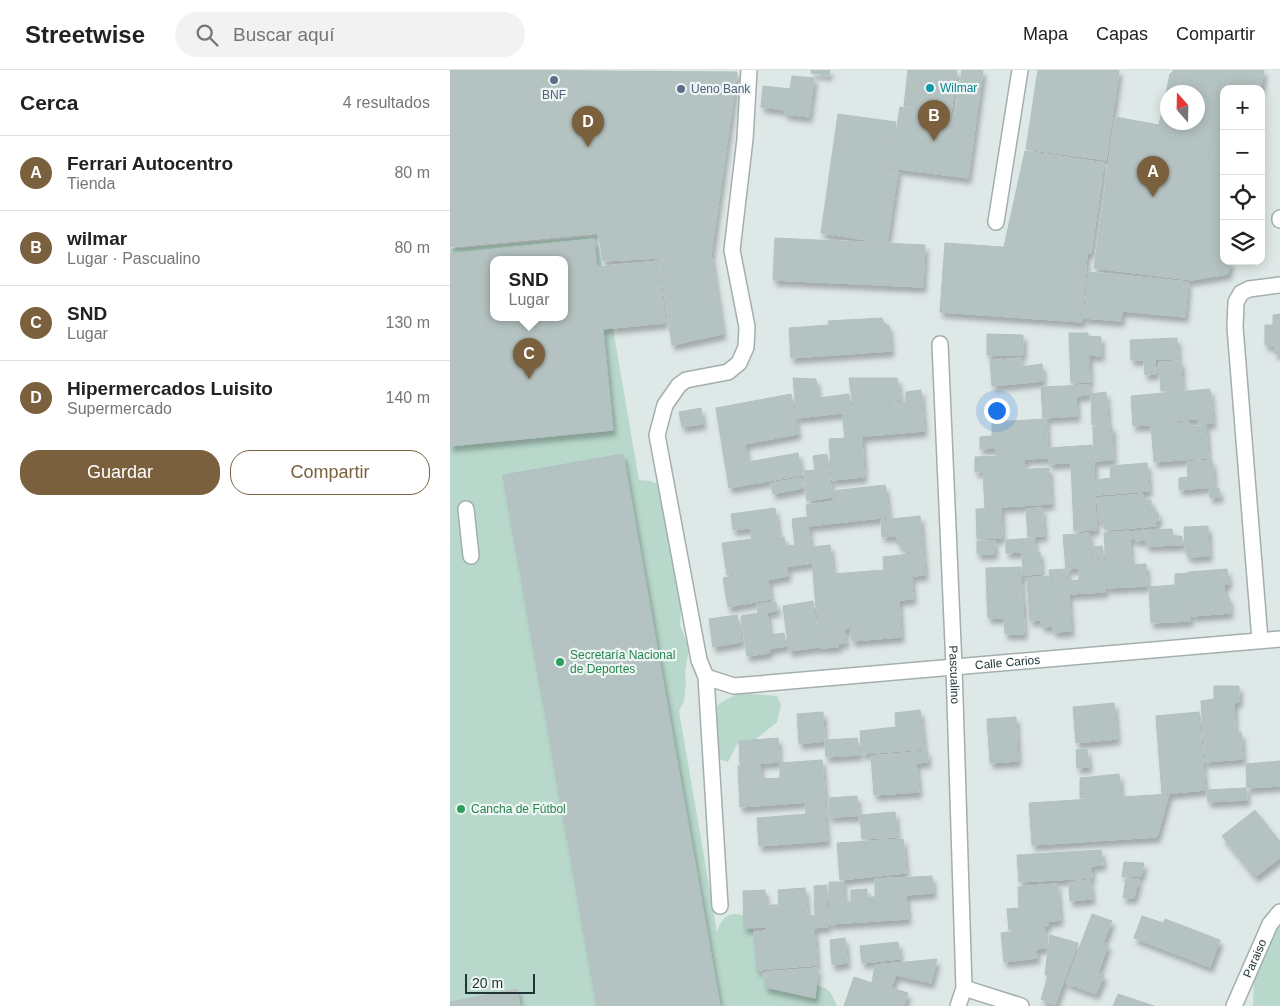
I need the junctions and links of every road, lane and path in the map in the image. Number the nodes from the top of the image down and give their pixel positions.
1 (750, 70) edge
2 (1020, 70) edge
3 (996, 222) dead end
4 (1280, 285) edge
5 (940, 344) dead end
6 (466, 509) dead end
7 (471, 556) dead end
8 (1280, 639) edge
9 (1260, 640) junction
10 (954, 667) junction
11 (706, 677) junction
12 (720, 906) dead end
13 (1280, 912) edge
14 (964, 988) junction
15 (958, 1006) edge
16 (1021, 1006) edge
17 (1234, 1006) edge

1 - 11 street
2 - 3 street
4 - 9 street
5 - 10 street, Pascualino
6 - 7 street
8 - 9 street, Calle Carios
9 - 10 street, Calle Carios
10 - 11 street, Calle Carios
10 - 14 street, Pascualino
11 - 12 street
13 - 17 street, Paraiso
14 - 15 street, Pascualino
14 - 16 street

